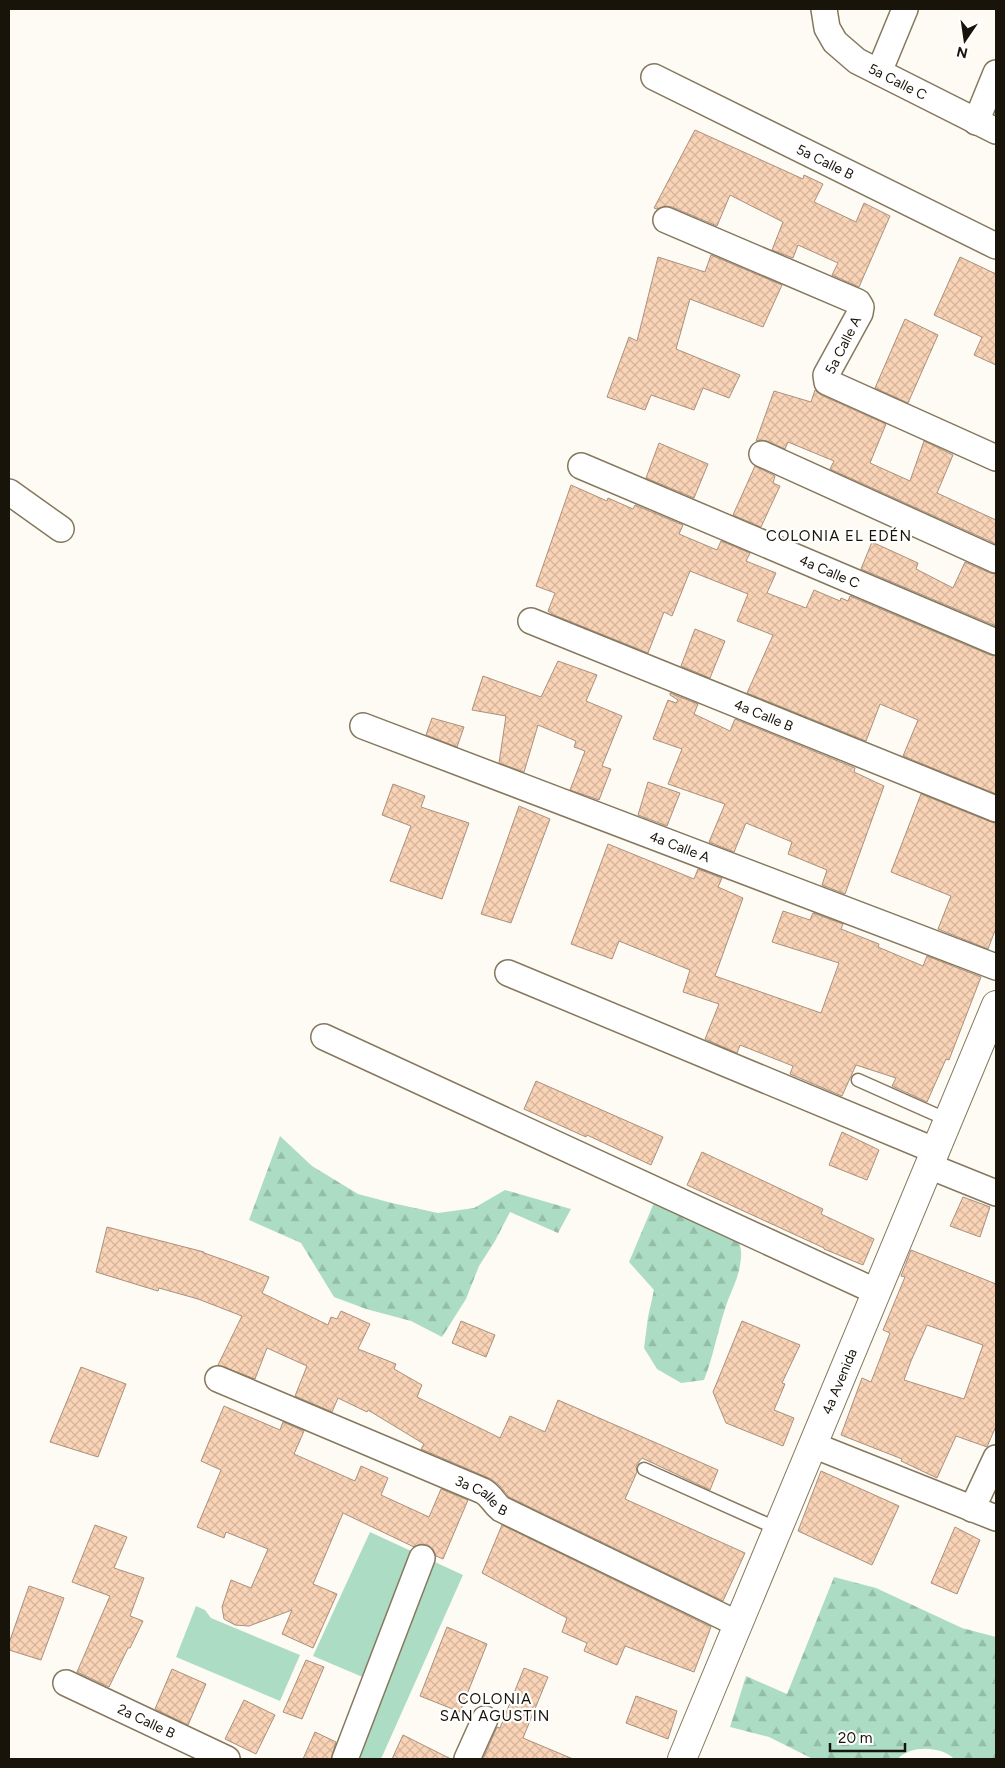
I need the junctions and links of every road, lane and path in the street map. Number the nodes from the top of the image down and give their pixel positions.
1 (824, 9) edge
2 (905, 9) edge
3 (879, 72) junction
4 (996, 73) edge
5 (654, 77) dead end
6 (986, 126) edge
7 (666, 220) dead end
8 (996, 246) edge
9 (762, 454) dead end
10 (996, 458) edge
11 (581, 466) dead end
12 (9, 492) edge
13 (62, 529) dead end
14 (996, 560) edge
15 (532, 621) dead end
16 (996, 642) edge
17 (363, 726) dead end
18 (996, 809) edge
19 (996, 967) edge
20 (508, 973) dead end
21 (996, 1005) edge
22 (324, 1037) dead end
23 (858, 1080) dead end
24 (948, 1120) junction
25 (932, 1158) junction
26 (996, 1193) edge
27 (877, 1292) junction
28 (218, 1379) dead end
29 (813, 1445) junction
30 (996, 1458) edge
31 (644, 1469) dead end
32 (972, 1509) junction
33 (996, 1518) edge
34 (778, 1529) junction
35 (422, 1558) dead end
36 (738, 1624) junction
37 (66, 1682) dead end
38 (485, 1719) dead end
39 (228, 1759) edge
40 (344, 1759) edge
41 (467, 1759) edge
42 (682, 1759) edge

1 - 3 street, 5a Calle C
2 - 3 street
3 - 6 street, 5a Calle C
4 - 6 street
5 - 8 street, 5a Calle B
7 - 10 street, 5a Calle A
9 - 14 street
11 - 16 street, 4a Calle C
12 - 13 street
15 - 18 street, 4a Calle B
17 - 19 street, 4a Calle A
20 - 25 street
21 - 24 street, 4a Avenida
22 - 27 street
23 - 24 lane
24 - 25 street, 4a Avenida
25 - 26 street
25 - 27 street, 4a Avenida
27 - 29 street, 4a Avenida
28 - 36 street, 3a Calle B
29 - 32 street
29 - 34 street, 4a Avenida
30 - 32 street
31 - 34 lane
32 - 33 street
34 - 36 street, 4a Avenida
35 - 40 street
36 - 42 street, 4a Avenida
37 - 39 street, 2a Calle B
38 - 41 street

